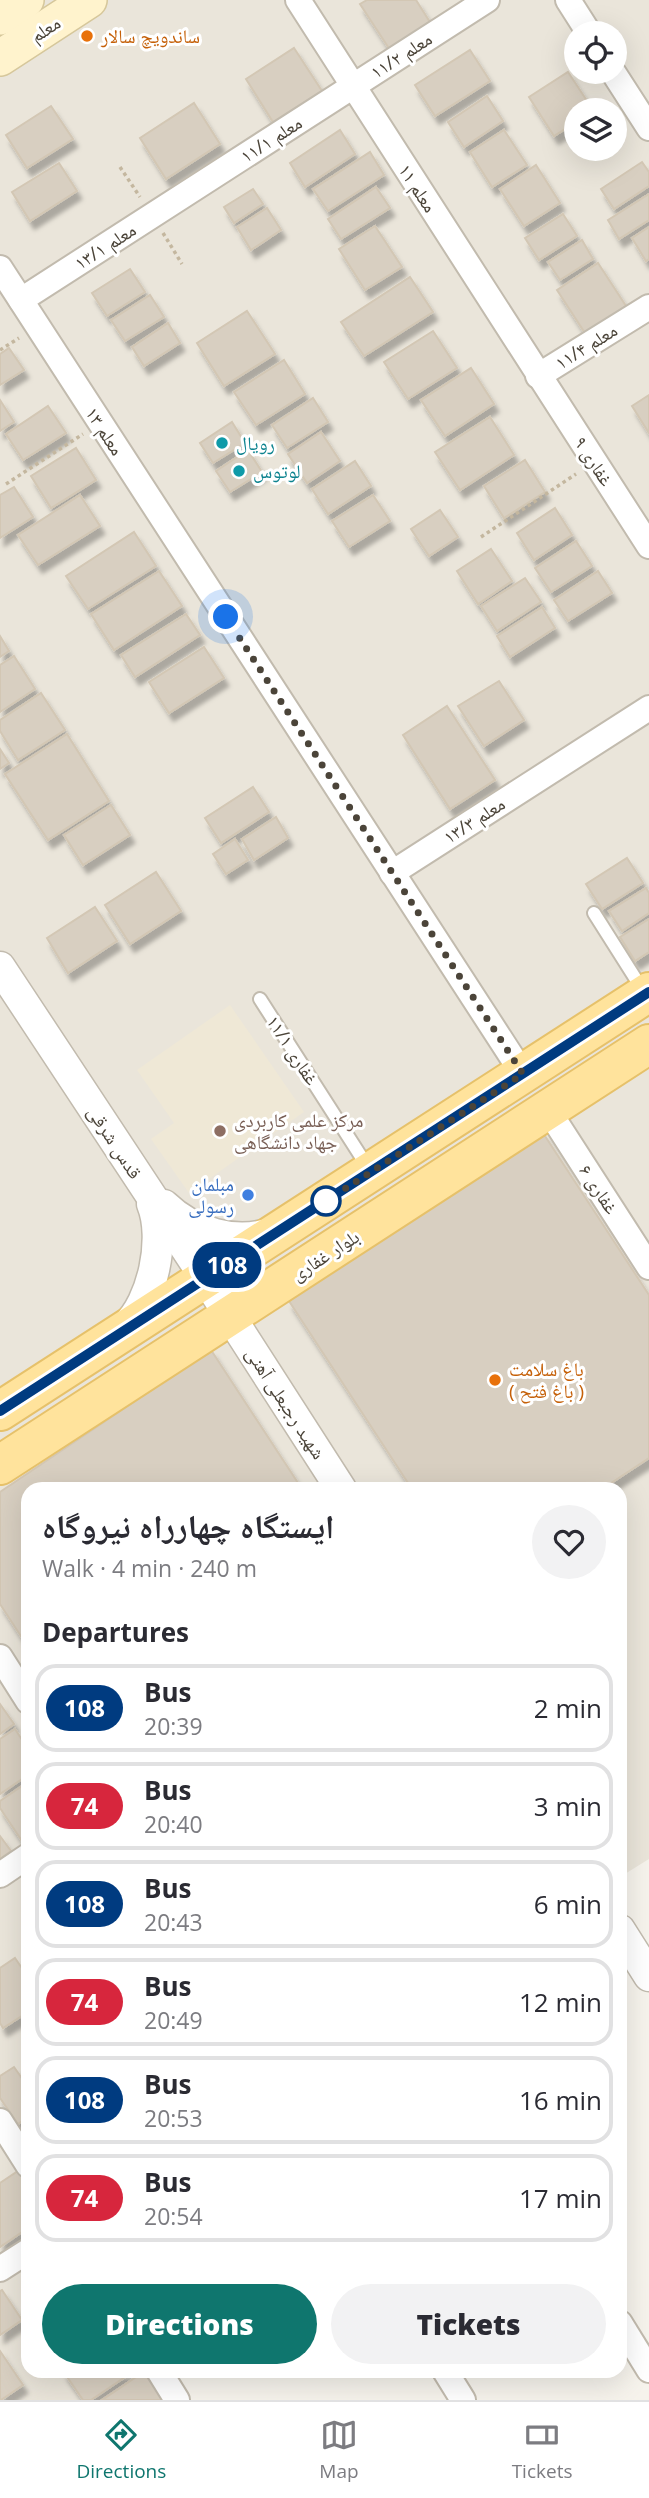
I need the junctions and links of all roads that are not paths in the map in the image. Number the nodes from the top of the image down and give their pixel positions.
1 (26, 0) edge
2 (89, 0) edge
3 (298, 0) edge
4 (487, 0) edge
5 (568, 0) edge
6 (0, 17) edge
7 (581, 21) edge
8 (0, 58) edge
9 (621, 84) edge
10 (354, 86) junction
11 (649, 128) edge
12 (188, 192) joint
13 (0, 268) edge
14 (21, 300) junction
15 (642, 311) edge
16 (538, 376) junction
17 (649, 546) edge
18 (646, 716) edge
19 (392, 873) junction
20 (594, 913) dead end
21 (1, 970) edge
22 (647, 993) edge
23 (260, 999) dead end
24 (649, 1044) edge
25 (523, 1074) junction
26 (548, 1110) junction
27 (371, 1172) junction
28 (145, 1188) junction
29 (286, 1227) junction
30 (649, 1267) edge
31 (206, 1279) junction
32 (230, 1317) junction
33 (108, 1342) junction
34 (3, 1402) edge
35 (0, 1465) edge
36 (336, 1482) edge
37 (0, 1657) edge
38 (21, 1690) edge
39 (21, 1861) edge
40 (0, 1875) edge
41 (627, 1941) edge
42 (649, 1976) edge
43 (0, 2121) edge
44 (21, 2154) edge
45 (21, 2256) edge
46 (0, 2269) edge
47 (627, 2334) edge
48 (649, 2370) edge
49 (163, 2378) edge
50 (449, 2378) edge
51 (177, 2400) edge
52 (463, 2400) edge

1 - 6 main road, معلم
2 - 8 main road, معلم
3 - 10 street, معلم ۱۱
4 - 10 street, معلم ۱۱/۲
5 - 7 street
9 - 11 street
10 - 12 street, معلم ۱۱/۱
10 - 16 street, معلم ۱۱
12 - 14 street, معلم ۱۳/۱
13 - 14 street, معلم ۱۳
14 - 19 street, معلم ۱۳
15 - 16 street, معلم ۱۱/۴
16 - 17 street, غفاری ۹
18 - 19 street, معلم ۱۳/۳
19 - 25 street, معلم ۱۳
20 - 22 lane
21 - 28 street, قدس شرقی
22 - 25 main road
23 - 27 lane, غفاری ۱۱/۱
24 - 26 main road, بلوار غفاری
25 - 27 main road
26 - 30 street, غفاری ۶
26 - 32 main road, بلوار غفاری
27 - 29 main road
28 - 29 street
28 - 31 street, قدس شرقی
28 - 33 street
29 - 31 main road
31 - 32 street, قدس شرقی
31 - 33 main road
32 - 35 main road, بلوار غفاری
32 - 36 street, شهید رجبعلی آهنی
33 - 34 main road
37 - 38 street
39 - 40 street
41 - 42 street
43 - 44 street
45 - 46 street
47 - 48 street
49 - 51 street
50 - 52 street

